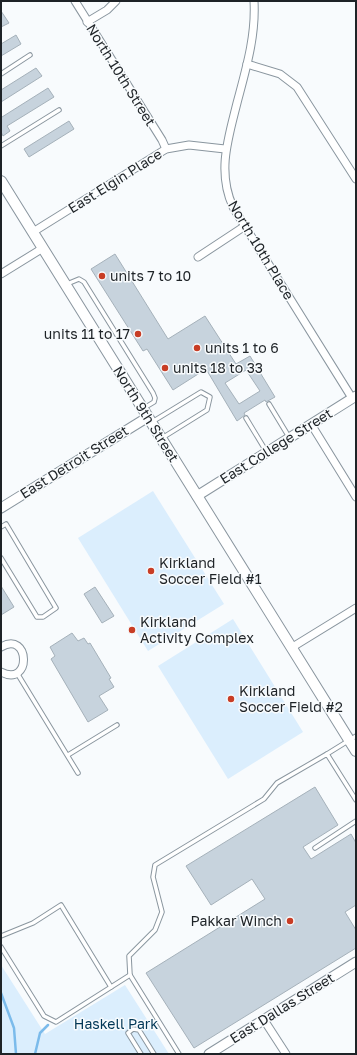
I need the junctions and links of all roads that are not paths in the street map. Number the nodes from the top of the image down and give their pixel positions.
1 (75, 1) edge
2 (116, 1) edge
3 (254, 1) edge
4 (88, 22) junction
5 (30, 56) dead end
6 (247, 64) junction
7 (1, 74) edge
8 (59, 110) dead end
9 (1, 146) edge
10 (166, 149) junction
11 (225, 149) junction
12 (356, 179) edge
13 (1, 181) edge
14 (245, 226) junction
15 (33, 232) junction
16 (43, 248) junction
17 (198, 257) dead end
18 (1, 274) edge
19 (66, 284) junction
20 (354, 397) edge
21 (269, 404) dead end
22 (148, 416) junction
23 (246, 418) dead end
24 (311, 424) junction
25 (161, 438) junction
26 (289, 438) junction
27 (266, 452) junction
28 (197, 496) junction
29 (356, 497) edge
30 (1, 508) edge
31 (1, 527) edge
32 (1, 558) edge
33 (356, 608) edge
34 (1, 647) edge
35 (291, 648) junction
36 (1, 672) edge
37 (17, 673) junction
38 (117, 725) dead end
39 (353, 738) edge
40 (356, 750) edge
41 (327, 754) junction
42 (68, 755) junction
43 (78, 773) dead end
44 (356, 800) edge
45 (356, 821) edge
46 (315, 848) dead end
47 (1, 936) edge
48 (1, 947) edge
49 (356, 963) edge
50 (130, 975) junction
51 (111, 987) junction
52 (264, 1020) junction
53 (141, 1054) edge
54 (154, 1054) edge
55 (179, 1054) edge
56 (209, 1054) edge
57 (286, 1054) edge

1 - 4 street, North 10th Street
2 - 4 street
3 - 6 street, North 10th Place
4 - 10 street, North 10th Street
5 - 7 lane
6 - 11 street, North 10th Place
6 - 12 street
8 - 9 lane
10 - 11 street, East Elgin Place
10 - 15 street, East Elgin Place
11 - 14 street, North 10th Place
13 - 15 main road, North 9th Street
14 - 17 street
14 - 20 street, North 10th Place
15 - 16 main road, North 9th Street
16 - 18 street
16 - 19 main road, North 9th Street
19 - 22 main road, North 9th Street
19 - 22 lane
20 - 24 street, East College Street
21 - 26 lane
22 - 25 main road, North 9th Street
22 - 25 lane
22 - 30 street, East Detroit Street
23 - 27 lane
24 - 26 street, East College Street
24 - 29 street
25 - 28 main road, North 9th Street
26 - 27 street, East College Street
27 - 28 street, East College Street
28 - 35 main road, North 9th Street
31 - 32 lane
33 - 35 street
34 - 37 street
35 - 39 main road, North 9th Street
36 - 37 street
37 - 42 lane
38 - 42 lane
39 - 40 main road, North 9th Street
39 - 41 lane
41 - 44 lane
41 - 50 lane
42 - 43 lane
45 - 46 lane
47 - 51 lane
48 - 51 lane
49 - 52 street, East Dallas Street
50 - 51 lane
50 - 55 lane
52 - 56 street, East Dallas Street
52 - 57 street
53 - 54 lane

